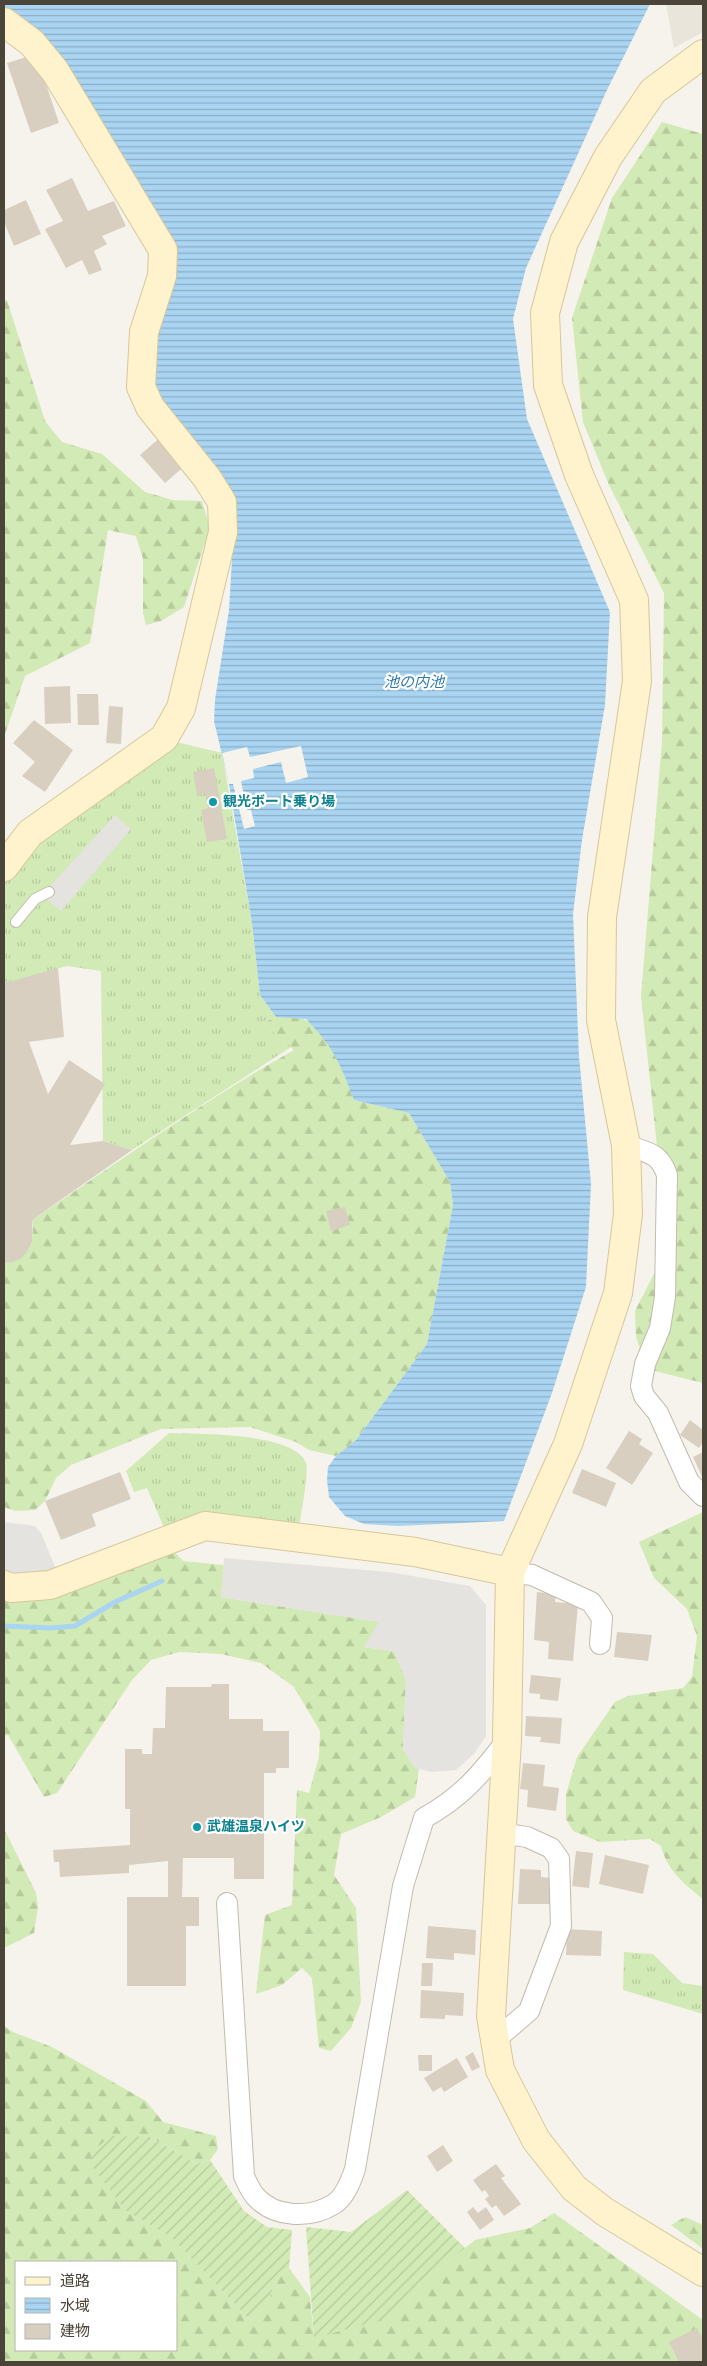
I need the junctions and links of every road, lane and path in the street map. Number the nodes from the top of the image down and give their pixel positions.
1 (4, 22) edge
2 (703, 54) edge
3 (4, 867) edge
4 (49, 892) dead end
5 (16, 922) dead end
6 (626, 1145) junction
7 (703, 1496) edge
8 (510, 1572) junction
9 (4, 1584) edge
10 (600, 1644) dead end
11 (507, 1740) junction
12 (502, 1833) junction
13 (227, 1903) dead end
14 (495, 2040) junction
15 (703, 2272) edge

1 - 3 street
2 - 6 street
4 - 5 lane
6 - 7 street
6 - 8 street
8 - 9 street
8 - 10 street
8 - 11 street
11 - 12 street
11 - 13 street
12 - 14 street
12 - 14 street
14 - 15 street

